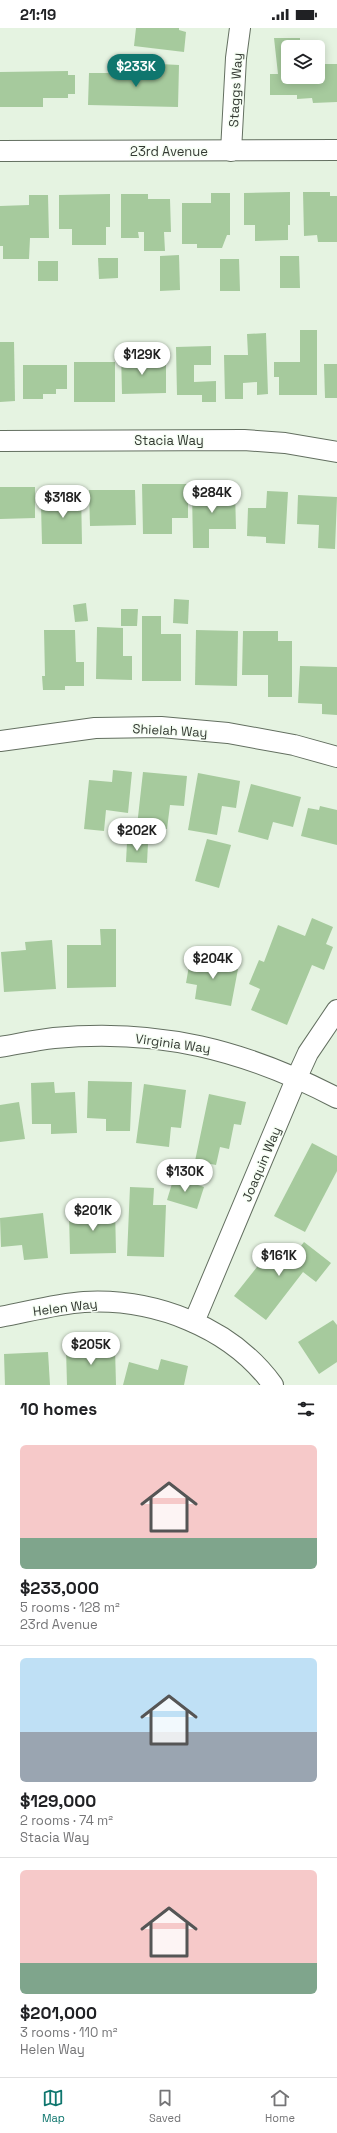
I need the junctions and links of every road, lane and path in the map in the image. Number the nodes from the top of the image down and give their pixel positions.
1 (240, 28) edge
2 (337, 150) edge
3 (0, 151) edge
4 (231, 151) junction
5 (0, 442) edge
6 (337, 452) edge
7 (0, 741) edge
8 (337, 757) edge
9 (337, 1010) edge
10 (0, 1047) edge
11 (297, 1077) junction
12 (337, 1098) edge
13 (0, 1317) edge
14 (194, 1322) junction
15 (273, 1385) edge

1 - 4 street, Staggs Way
2 - 4 street, 23rd Avenue
3 - 4 street, 23rd Avenue
5 - 6 street, Stacia Way
7 - 8 street, Shielah Way
9 - 11 street, Joaquin Way
10 - 11 street, Virginia Way
11 - 12 street, Virginia Way
11 - 14 street, Joaquin Way
13 - 14 street, Helen Way
14 - 15 street, Helen Way

